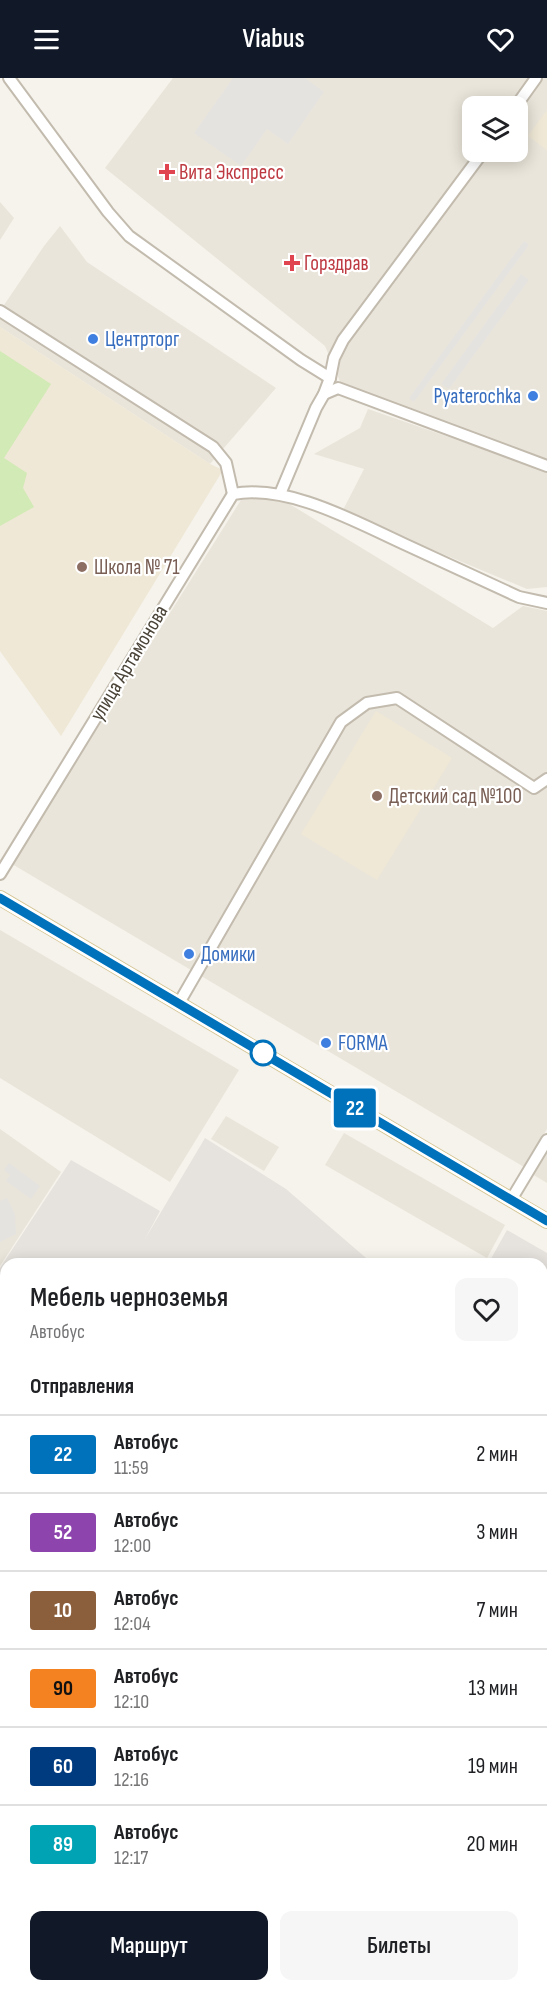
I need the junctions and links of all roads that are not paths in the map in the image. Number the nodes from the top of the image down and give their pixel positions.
1 (9, 78) edge
2 (536, 78) edge
3 (523, 96) edge
4 (476, 162) edge
5 (0, 311) edge
6 (330, 378) junction
7 (324, 394) junction
8 (547, 466) edge
9 (233, 494) junction
10 (280, 494) junction
11 (547, 603) edge
12 (547, 779) edge
13 (0, 874) edge
14 (0, 898) edge
15 (179, 1003) junction
16 (547, 1140) edge
17 (511, 1200) junction
18 (547, 1221) edge

1 - 6 street
2 - 3 street
4 - 6 street
5 - 9 street
6 - 7 street
7 - 8 street
7 - 10 street
9 - 10 street
9 - 13 street, улица Артамонова
10 - 11 street
12 - 15 street
14 - 15 main road
15 - 17 main road
16 - 17 street
17 - 18 main road

